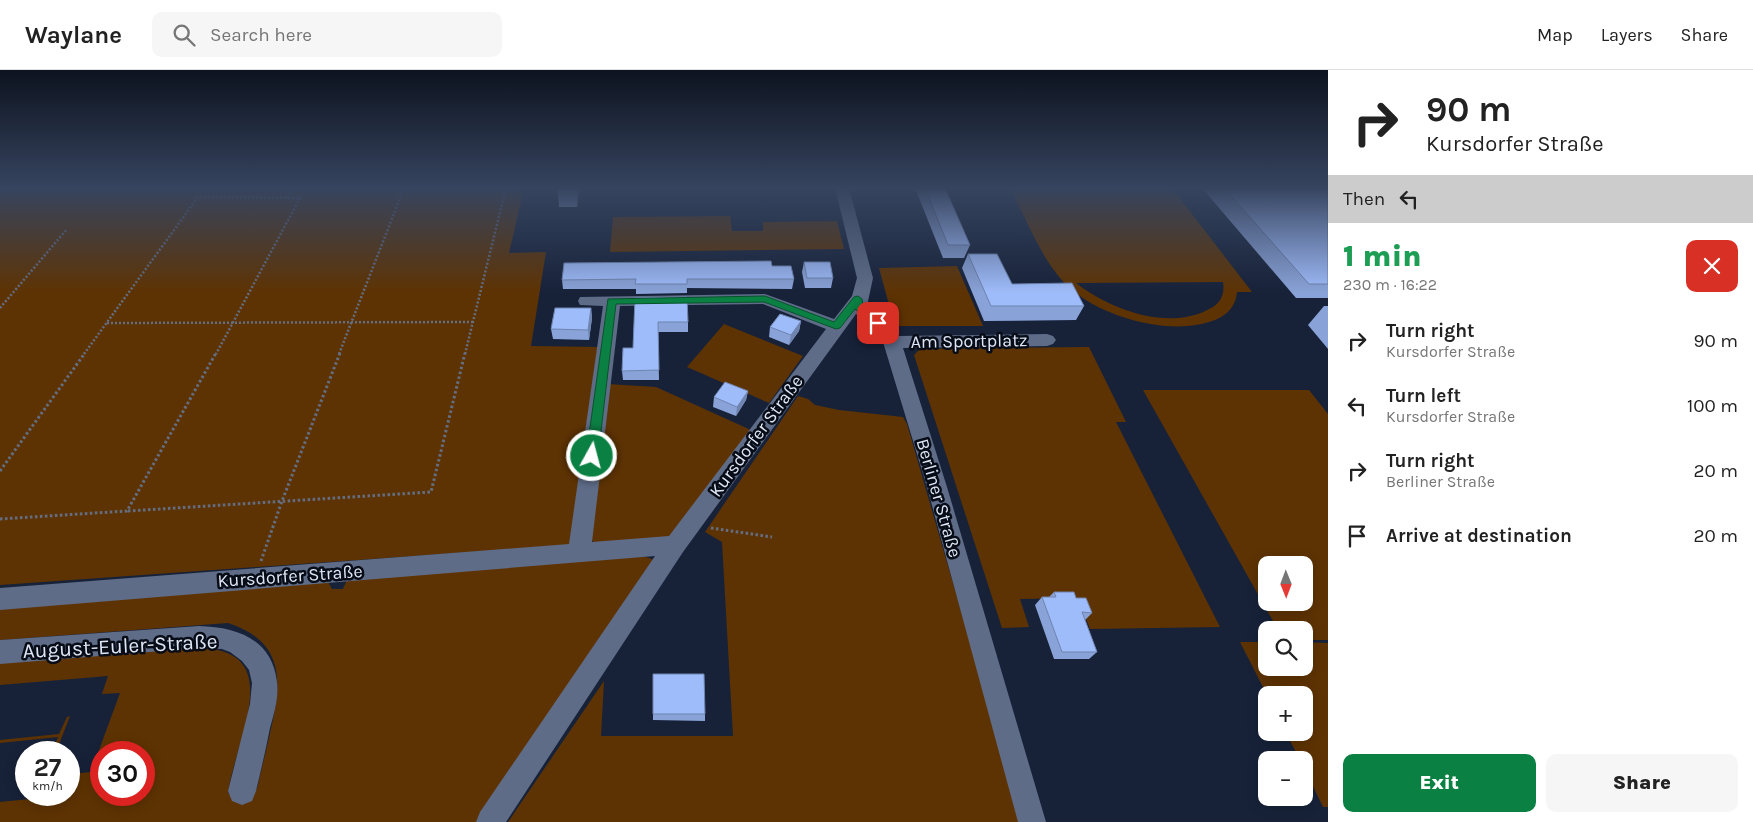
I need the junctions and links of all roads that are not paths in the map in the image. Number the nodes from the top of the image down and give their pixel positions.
1 (851, 223) edge
2 (858, 299) junction
3 (586, 301) dead end
4 (612, 301) junction
5 (836, 326) junction
6 (1047, 340) dead end
7 (892, 342) junction
8 (676, 545) junction
9 (579, 554) junction
10 (0, 599) edge
11 (0, 652) edge
12 (242, 791) dead end
13 (490, 822) edge
14 (1032, 822) edge

1 - 2 street
2 - 5 street, Kursdorfer Straße
2 - 7 street, Berliner Straße
3 - 4 street
4 - 5 street
4 - 9 street
5 - 8 street, Kursdorfer Straße
6 - 7 street, Am Sportplatz
7 - 14 street, Berliner Straße
8 - 9 street, Kursdorfer Straße
8 - 13 street, Kursdorfer Straße
9 - 10 street, Kursdorfer Straße
11 - 12 street, August-Euler-Straße

